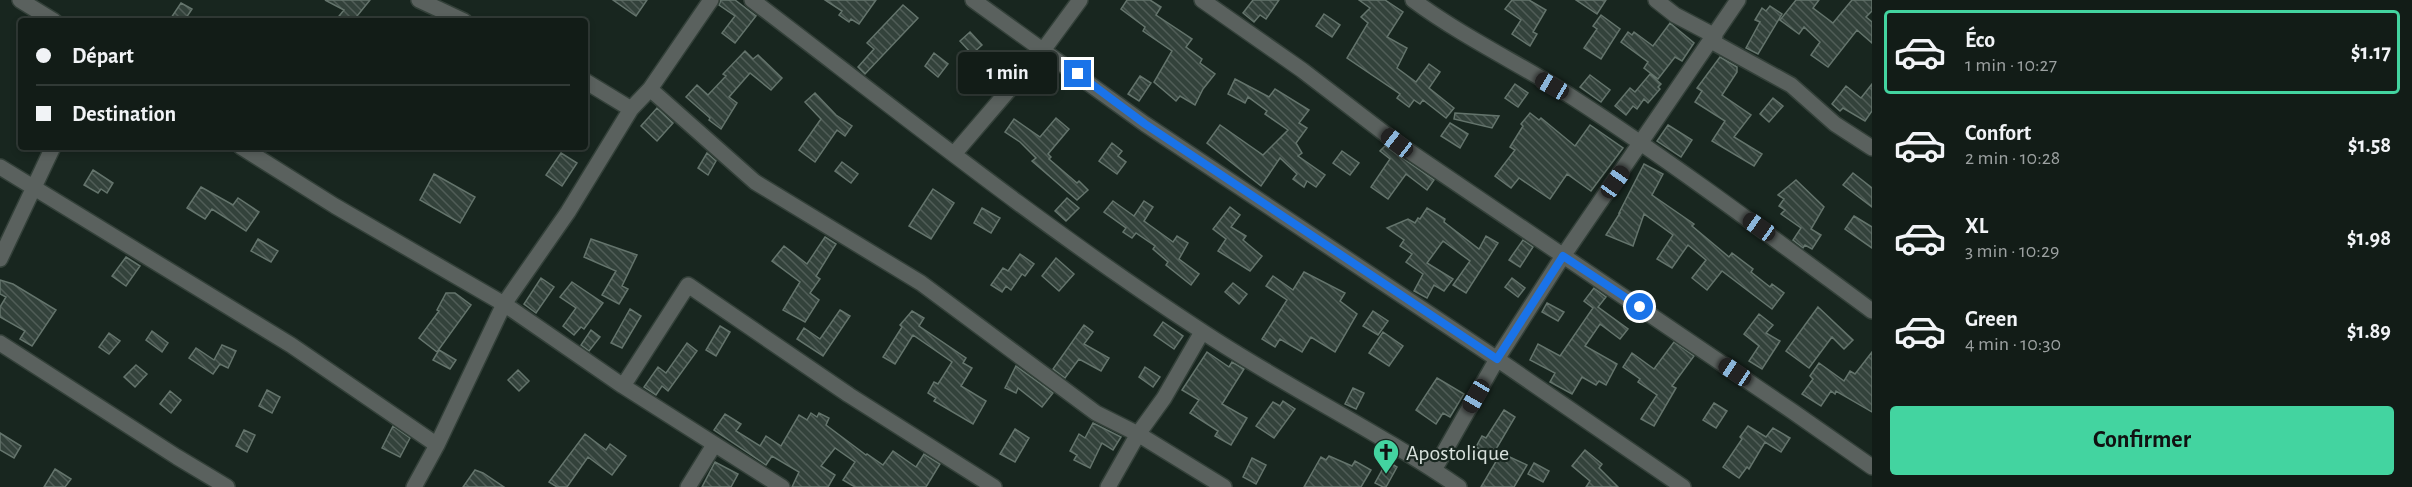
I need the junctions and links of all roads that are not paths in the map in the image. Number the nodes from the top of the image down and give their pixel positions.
1 (20, 0) edge
2 (419, 0) edge
3 (711, 0) edge
4 (752, 0) edge
5 (973, 0) edge
6 (1080, 0) edge
7 (1202, 0) edge
8 (1413, 0) edge
9 (1656, 0) edge
10 (1738, 0) edge
11 (49, 18) edge
12 (458, 18) edge
13 (1713, 39) junction
14 (1044, 49) junction
15 (588, 83) edge
16 (650, 89) junction
17 (631, 109) junction
18 (1641, 145) junction
19 (1872, 148) edge
20 (52, 150) edge
21 (246, 150) edge
22 (954, 154) junction
23 (0, 166) edge
24 (34, 187) junction
25 (1563, 256) junction
26 (0, 259) edge
27 (504, 303) junction
28 (1872, 311) edge
29 (1202, 332) junction
30 (0, 343) edge
31 (1497, 359) junction
32 (623, 386) junction
33 (1138, 434) junction
34 (437, 445) junction
35 (714, 445) junction
36 (1872, 467) edge
37 (1434, 470) junction
38 (227, 487) edge
39 (414, 487) edge
40 (688, 487) edge
41 (782, 487) edge
42 (994, 487) edge
43 (1108, 487) edge
44 (1224, 487) edge
45 (1459, 487) edge
46 (1683, 487) edge

1 - 11 street
2 - 12 street
3 - 16 street
4 - 22 street
5 - 14 street
6 - 14 street
7 - 25 street
8 - 18 street
9 - 13 street
10 - 13 street
13 - 18 street
13 - 19 street
14 - 22 street
14 - 31 street
15 - 17 street
16 - 17 street
16 - 33 street
17 - 27 street
18 - 25 street
18 - 28 street
20 - 24 street
21 - 27 street
22 - 29 street
23 - 24 street
24 - 26 street
24 - 34 street
25 - 31 street
25 - 36 street
27 - 32 street
27 - 34 street
29 - 33 street
29 - 37 street
30 - 38 street
31 - 37 street
31 - 46 street
32 - 35 street
32 - 42 street
33 - 43 street
33 - 44 street
34 - 39 street
35 - 40 street
35 - 41 street
37 - 45 street

